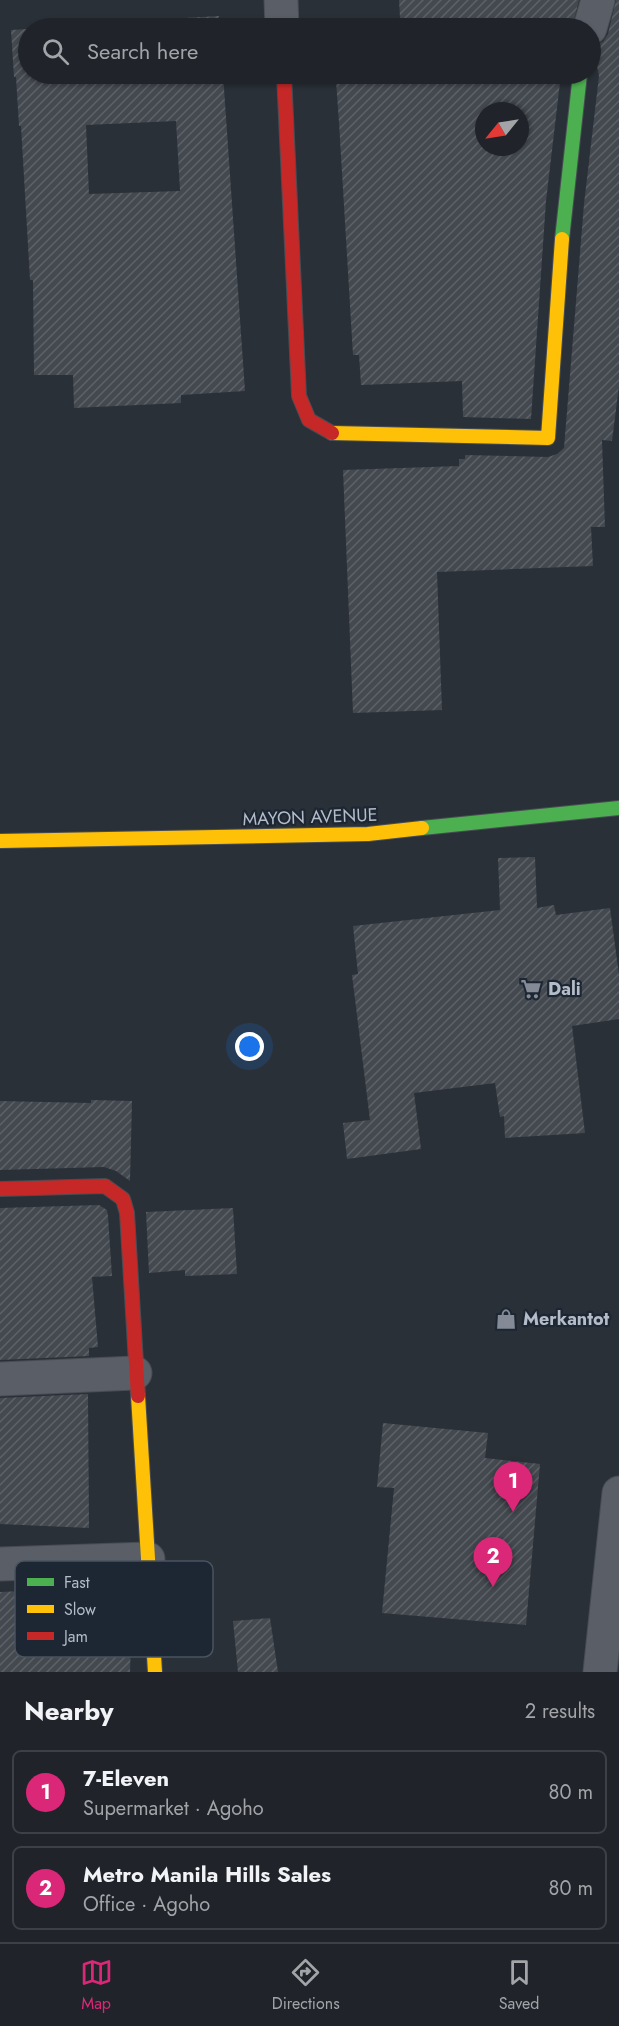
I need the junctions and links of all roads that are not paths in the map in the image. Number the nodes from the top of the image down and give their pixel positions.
1 (281, 0) edge
2 (598, 0) edge
3 (282, 18) edge
4 (593, 18) edge
5 (284, 84) edge
6 (579, 84) edge
7 (619, 808) edge
8 (0, 841) edge
9 (0, 1190) edge
10 (135, 1373) junction
11 (0, 1379) edge
12 (619, 1493) edge
13 (148, 1559) joint
14 (89, 1561) edge
15 (15, 1563) edge
16 (0, 1564) edge
17 (154, 1657) edge
18 (155, 1672) edge
19 (600, 1672) edge

1 - 3 street
2 - 4 street
5 - 6 street
7 - 8 street, MAYON AVENUE
9 - 10 street
10 - 11 street
10 - 13 street
12 - 19 street
13 - 14 street
15 - 16 street
17 - 18 street

